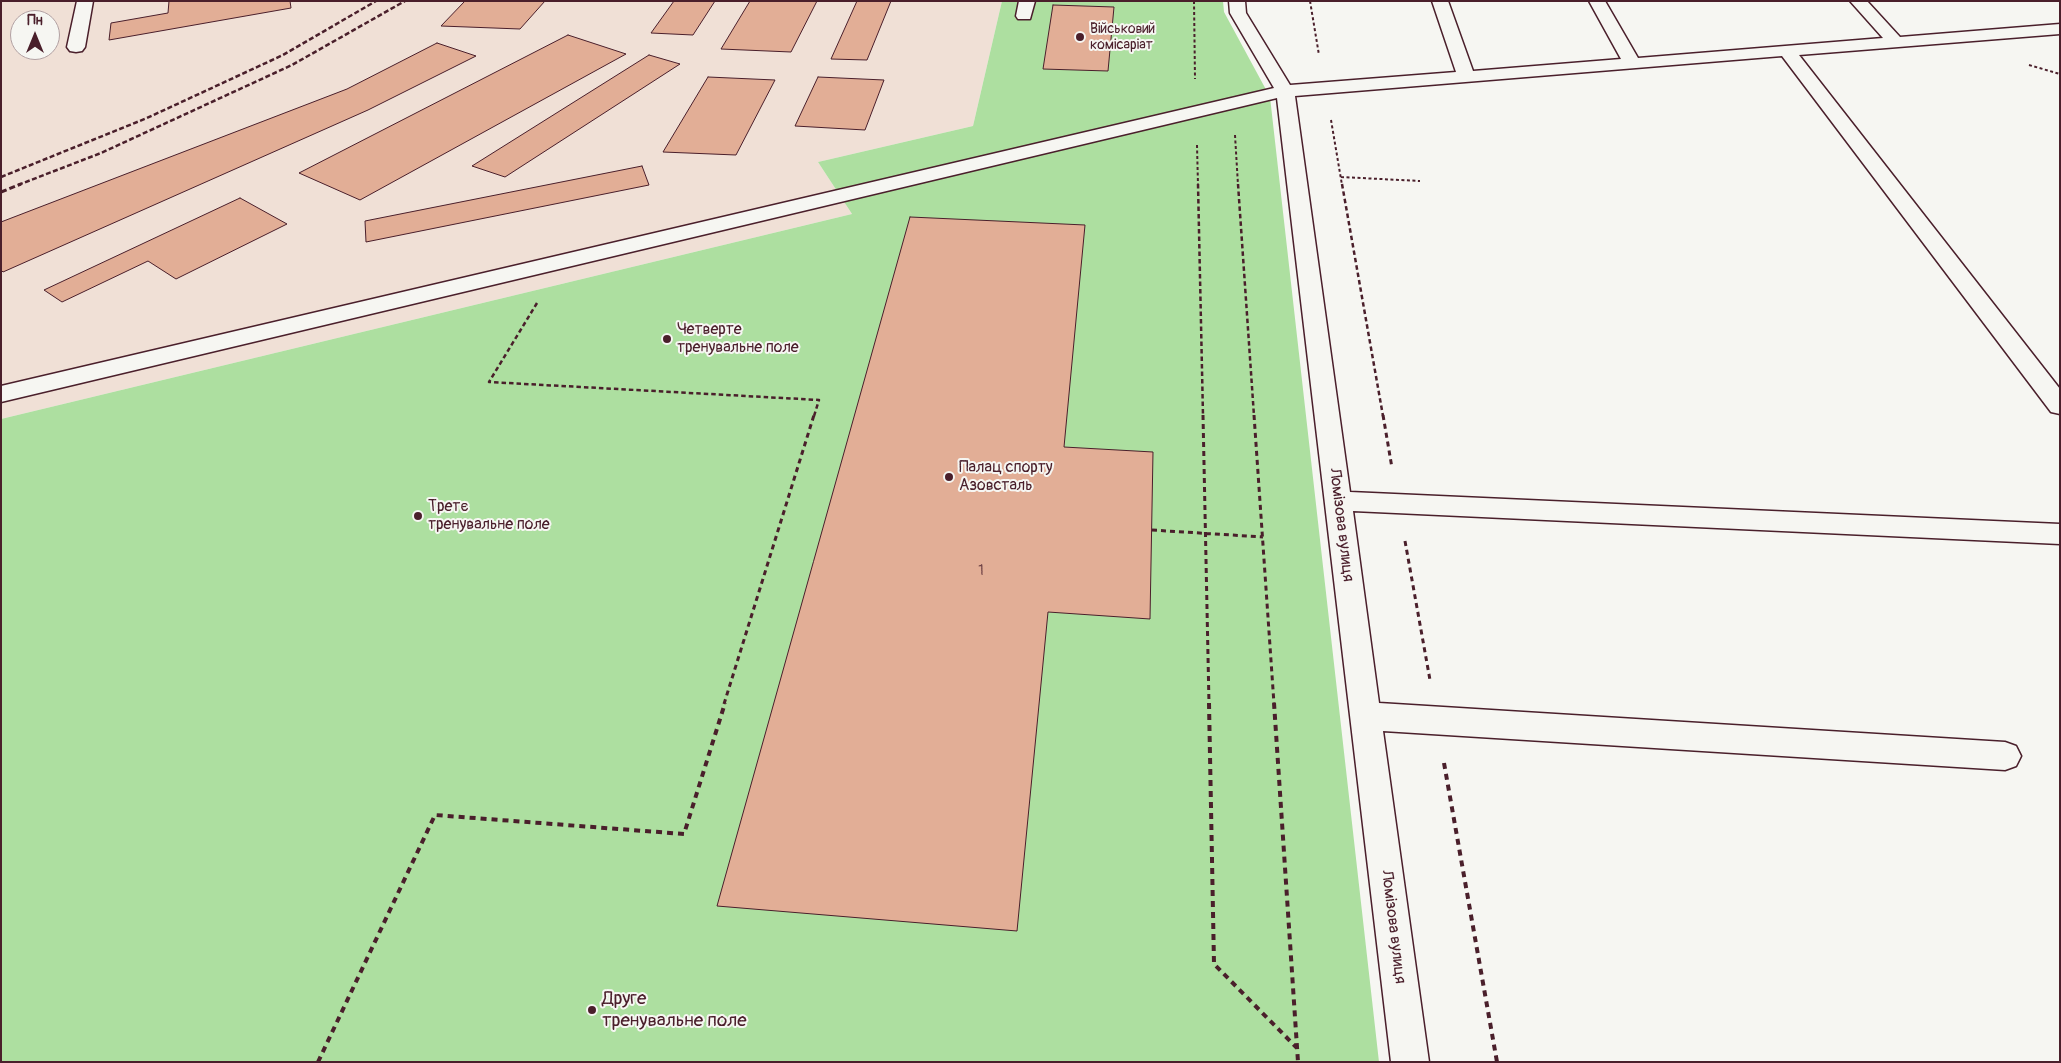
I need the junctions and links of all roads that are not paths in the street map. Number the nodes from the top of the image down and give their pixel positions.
1 (85, 1) edge
2 (1237, 1) edge
3 (1440, 1) edge
4 (1597, 1) edge
5 (1858, 1) edge
6 (2060, 29) edge
7 (1896, 42) junction
8 (76, 47) dead end
9 (1787, 51) junction
10 (1632, 64) junction
11 (1466, 77) junction
12 (1285, 92) junction
13 (1, 394) edge
14 (2060, 406) edge
15 (1338, 501) junction
16 (2060, 534) edge
17 (1365, 716) junction
18 (2005, 756) dead end
19 (1410, 1062) edge

1 - 8 street
2 - 12 street, Ломізова вулиця
3 - 11 street
4 - 10 street
5 - 7 street
6 - 7 street
7 - 9 street
9 - 10 street
9 - 14 street
10 - 11 street
11 - 12 street
12 - 13 street
12 - 15 street, Ломізова вулиця
15 - 16 street
15 - 17 street, Ломізова вулиця
17 - 18 street
17 - 19 street, Ломізова вулиця

